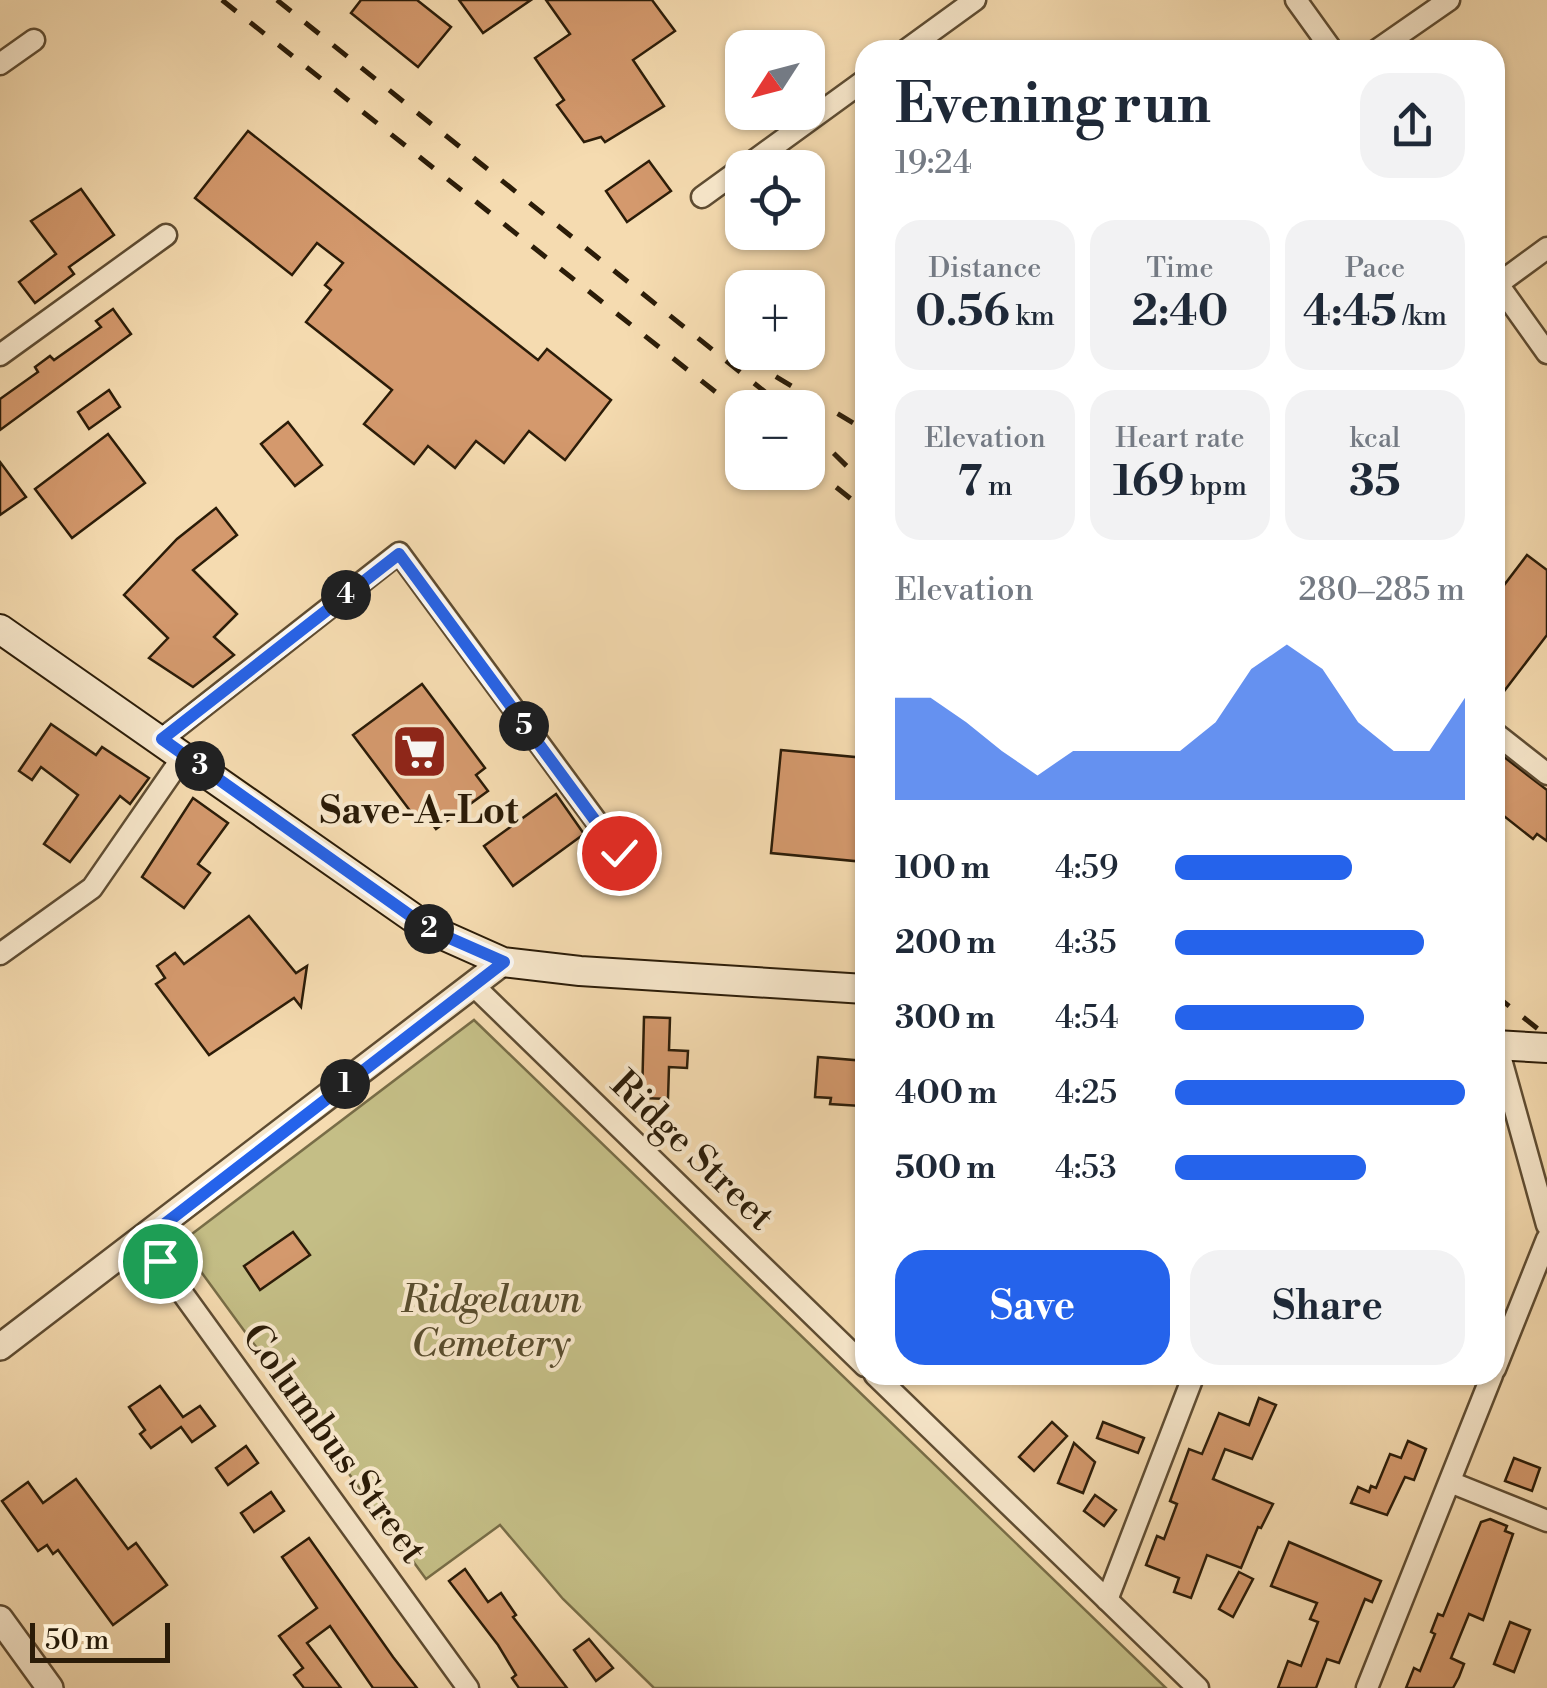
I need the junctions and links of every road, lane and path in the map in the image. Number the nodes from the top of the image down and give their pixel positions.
1 (975, 0) edge
2 (1296, 0) edge
3 (1449, 0) edge
4 (34, 40) dead end
5 (920, 40) edge
6 (1325, 40) edge
7 (1391, 40) edge
8 (0, 64) edge
9 (855, 87) edge
10 (768, 150) edge
11 (725, 181) edge
12 (702, 198) dead end
13 (166, 235) dead end
14 (1547, 248) edge
15 (1505, 276) edge
16 (1505, 295) edge
17 (1547, 353) edge
18 (0, 355) edge
19 (0, 628) edge
20 (1505, 740) edge
21 (173, 747) junction
22 (1547, 774) edge
23 (624, 859) dead end
24 (0, 954) edge
25 (504, 962) junction
26 (473, 985) junction
27 (855, 988) edge
28 (1505, 1046) edge
29 (1547, 1048) edge
30 (1505, 1077) edge
31 (1547, 1225) edge
32 (1547, 1238) edge
33 (144, 1240) junction
34 (1505, 1344) edge
35 (0, 1347) edge
36 (855, 1356) edge
37 (885, 1385) edge
38 (1190, 1385) edge
39 (1489, 1385) edge
40 (1450, 1482) junction
41 (1547, 1521) edge
42 (1107, 1600) junction
43 (0, 1618) edge
44 (50, 1688) edge
45 (468, 1688) edge
46 (1198, 1688) edge
47 (1367, 1688) edge

1 - 5 street
2 - 6 street
3 - 7 street
4 - 8 street
9 - 10 street
11 - 12 street
13 - 18 street
14 - 15 street
16 - 17 street
19 - 21 main road
20 - 22 street
21 - 23 street
21 - 24 street
21 - 25 main road
25 - 26 street
25 - 27 main road
26 - 33 street
26 - 36 street, Ridge Street
28 - 29 main road
30 - 31 street
32 - 34 street
33 - 35 street
33 - 45 street, Columbus Street
37 - 42 street
38 - 42 street
39 - 40 street
40 - 41 street
40 - 47 street
42 - 46 street
43 - 44 street

